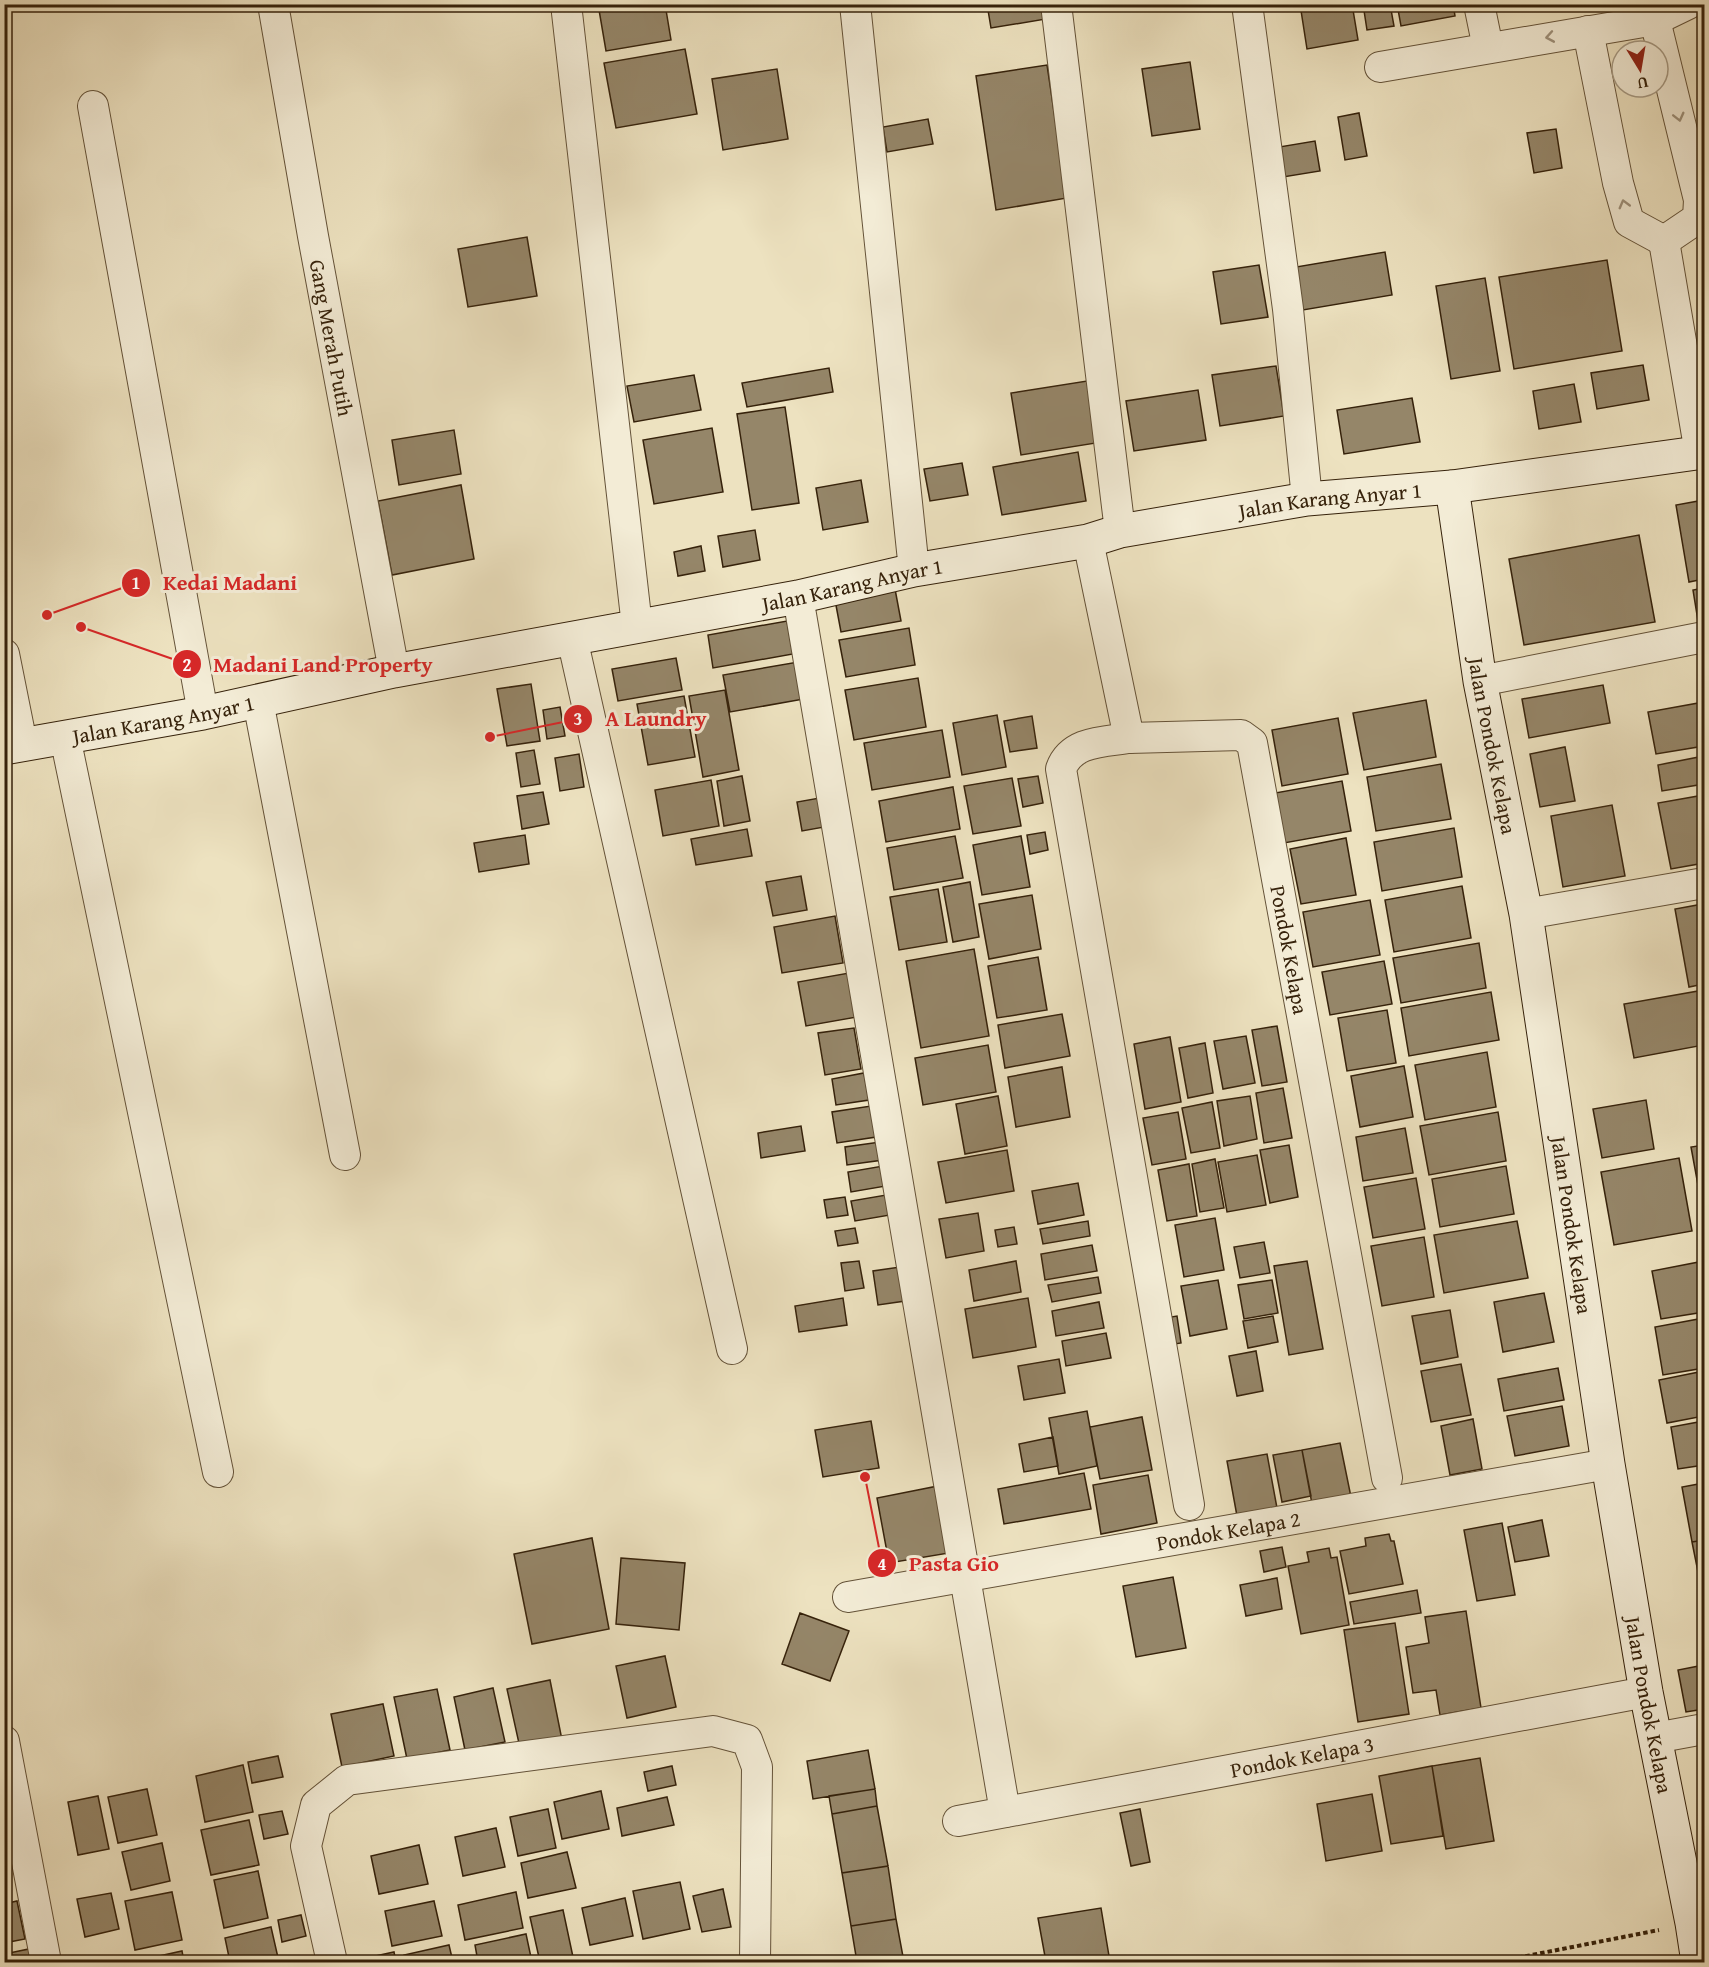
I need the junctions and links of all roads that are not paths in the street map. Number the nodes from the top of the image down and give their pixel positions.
1 (273, 4) edge
2 (566, 4) edge
3 (855, 4) edge
4 (1056, 4) edge
5 (1247, 4) edge
6 (1479, 4) edge
7 (1688, 4) edge
8 (1655, 20) junction
9 (1588, 31) junction
10 (1488, 48) junction
11 (1380, 67) dead end
12 (93, 106) dead end
13 (1664, 241) junction
14 (1702, 452) edge
15 (1452, 487) junction
16 (1307, 499) junction
17 (1120, 531) junction
18 (1088, 541) junction
19 (914, 570) junction
20 (798, 597) junction
21 (637, 626) junction
22 (572, 638) junction
23 (1704, 638) edge
24 (4, 654) edge
25 (394, 671) junction
26 (1480, 681) junction
27 (258, 701) junction
28 (203, 713) junction
29 (65, 737) junction
30 (1129, 738) junction
31 (13, 746) edge
32 (1704, 883) edge
33 (1526, 914) junction
34 (345, 1155) dead end
35 (732, 1349) dead end
36 (1608, 1464) junction
37 (218, 1472) dead end
38 (1387, 1478) dead end
39 (1189, 1505) dead end
40 (965, 1577) junction
41 (848, 1597) dead end
42 (1646, 1692) junction
43 (1704, 1729) edge
44 (1655, 1738) junction
45 (4, 1741) edge
46 (1005, 1812) junction
47 (958, 1821) dead end
48 (46, 1962) edge
49 (332, 1962) edge
50 (755, 1962) edge
51 (1698, 1962) edge

1 - 25 street, Gang Merah Putih
2 - 21 street
3 - 19 street
4 - 17 street
5 - 16 street
6 - 10 street
7 - 8 street
8 - 9 street
8 -> 13 street
9 -> 10 street
13 -> 9 street
10 - 11 street
12 - 28 street
13 - 14 street
14 - 15 main road, Jalan Karang Anyar 1
15 - 16 main road, Jalan Karang Anyar 1
15 - 26 main road, Jalan Pondok Kelapa
16 - 17 main road, Jalan Karang Anyar 1
17 - 18 main road, Jalan Karang Anyar 1
18 - 19 main road, Jalan Karang Anyar 1
18 - 30 street
19 - 20 main road, Jalan Karang Anyar 1
20 - 21 main road, Jalan Karang Anyar 1
20 - 40 street
21 - 22 main road, Jalan Karang Anyar 1
22 - 25 main road, Jalan Karang Anyar 1
22 - 35 street
23 - 26 street
24 - 31 street
25 - 27 main road, Jalan Karang Anyar 1
26 - 33 main road, Jalan Pondok Kelapa
27 - 28 main road, Jalan Karang Anyar 1
27 - 34 street
28 - 29 main road, Jalan Karang Anyar 1
29 - 31 main road, Jalan Karang Anyar 1
29 - 37 street
30 - 38 street, Pondok Kelapa
30 - 39 street, Pondok Kelapa
32 - 33 street
33 - 36 main road, Jalan Pondok Kelapa
36 - 40 street, Pondok Kelapa 2
36 - 42 main road, Jalan Pondok Kelapa
40 - 41 street, Pondok Kelapa 2
40 - 46 street
42 - 44 main road, Jalan Pondok Kelapa
42 - 46 street, Pondok Kelapa 3
43 - 44 street
44 - 51 main road, Jalan Pondok Kelapa
45 - 48 street
46 - 47 street, Pondok Kelapa 3
49 - 50 street

